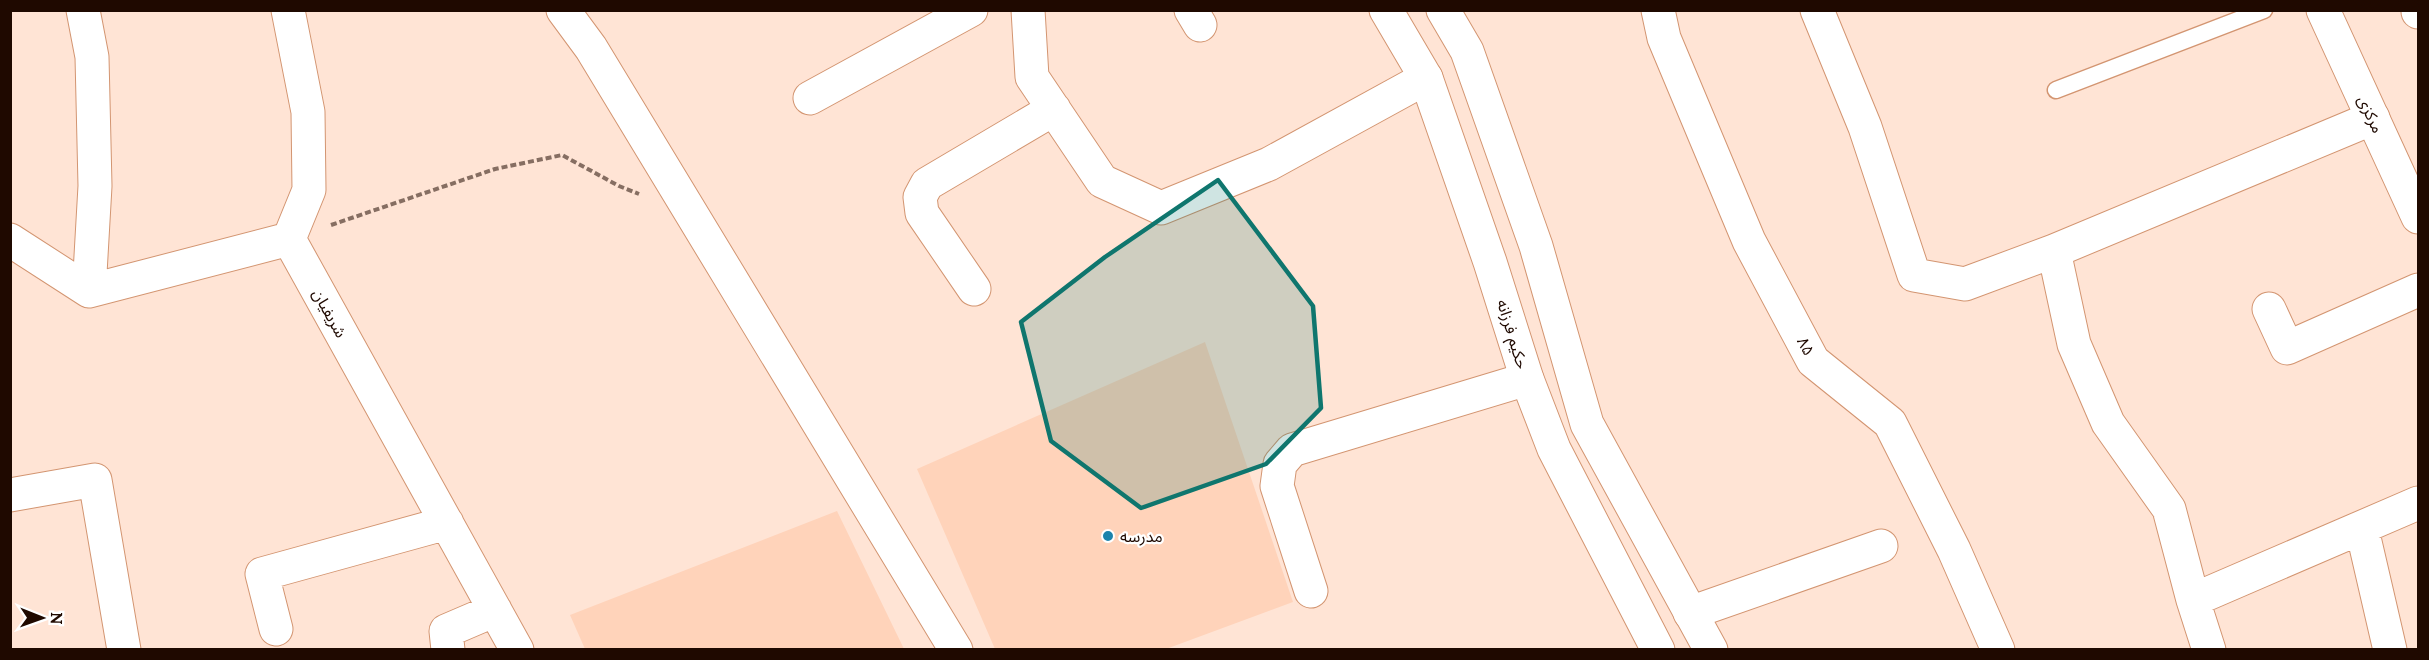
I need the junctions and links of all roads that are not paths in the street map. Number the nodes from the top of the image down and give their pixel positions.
1 (83, 10) edge
2 (288, 10) edge
3 (563, 10) edge
4 (971, 10) edge
5 (1028, 10) edge
6 (1386, 10) edge
7 (1443, 10) edge
8 (1658, 10) edge
9 (1817, 10) edge
10 (2264, 10) edge
11 (2324, 10) edge
12 (1426, 78) junction
13 (2056, 90) dead end
14 (810, 98) dead end
15 (1054, 109) junction
16 (2373, 118) junction
17 (2418, 217) edge
18 (289, 239) junction
19 (10, 240) edge
20 (1536, 246) junction
21 (2054, 250) junction
22 (1490, 262) junction
23 (974, 289) dead end
24 (2418, 290) edge
25 (89, 291) junction
26 (2269, 309) dead end
27 (1527, 379) junction
28 (10, 495) edge
29 (2418, 504) edge
30 (447, 523) junction
31 (2362, 529) junction
32 (1881, 546) dead end
33 (1311, 591) dead end
34 (2193, 600) junction
35 (495, 610) junction
36 (1690, 613) junction
37 (276, 629) dead end
38 (124, 650) edge
39 (448, 650) edge
40 (517, 650) edge
41 (956, 650) edge
42 (1658, 650) edge
43 (1711, 650) edge
44 (1998, 650) edge
45 (2209, 650) edge
46 (2390, 650) edge

1 - 25 street
2 - 18 street
3 - 41 street
4 - 14 street
5 - 15 street
6 - 12 street, حکیم فرزانه
7 - 20 street
8 - 44 street, ۸۵
9 - 21 street
10 - 13 lane
11 - 16 street, مرکزی
12 - 15 street
12 - 22 street, حکیم فرزانه
15 - 23 street
16 - 17 street, مرکزی
16 - 21 street
18 - 25 street
18 - 30 street, شریفیان
19 - 25 street
20 - 22 street
20 - 36 street
21 - 34 street
22 - 27 street, حکیم فرزانه
24 - 26 street
27 - 33 street
27 - 42 street, حکیم فرزانه
28 - 38 street
29 - 31 street
30 - 35 street, شریفیان
30 - 37 street
31 - 34 street
31 - 46 street
32 - 36 street
34 - 45 street
35 - 39 street
35 - 40 street, شریفیان
36 - 43 street

